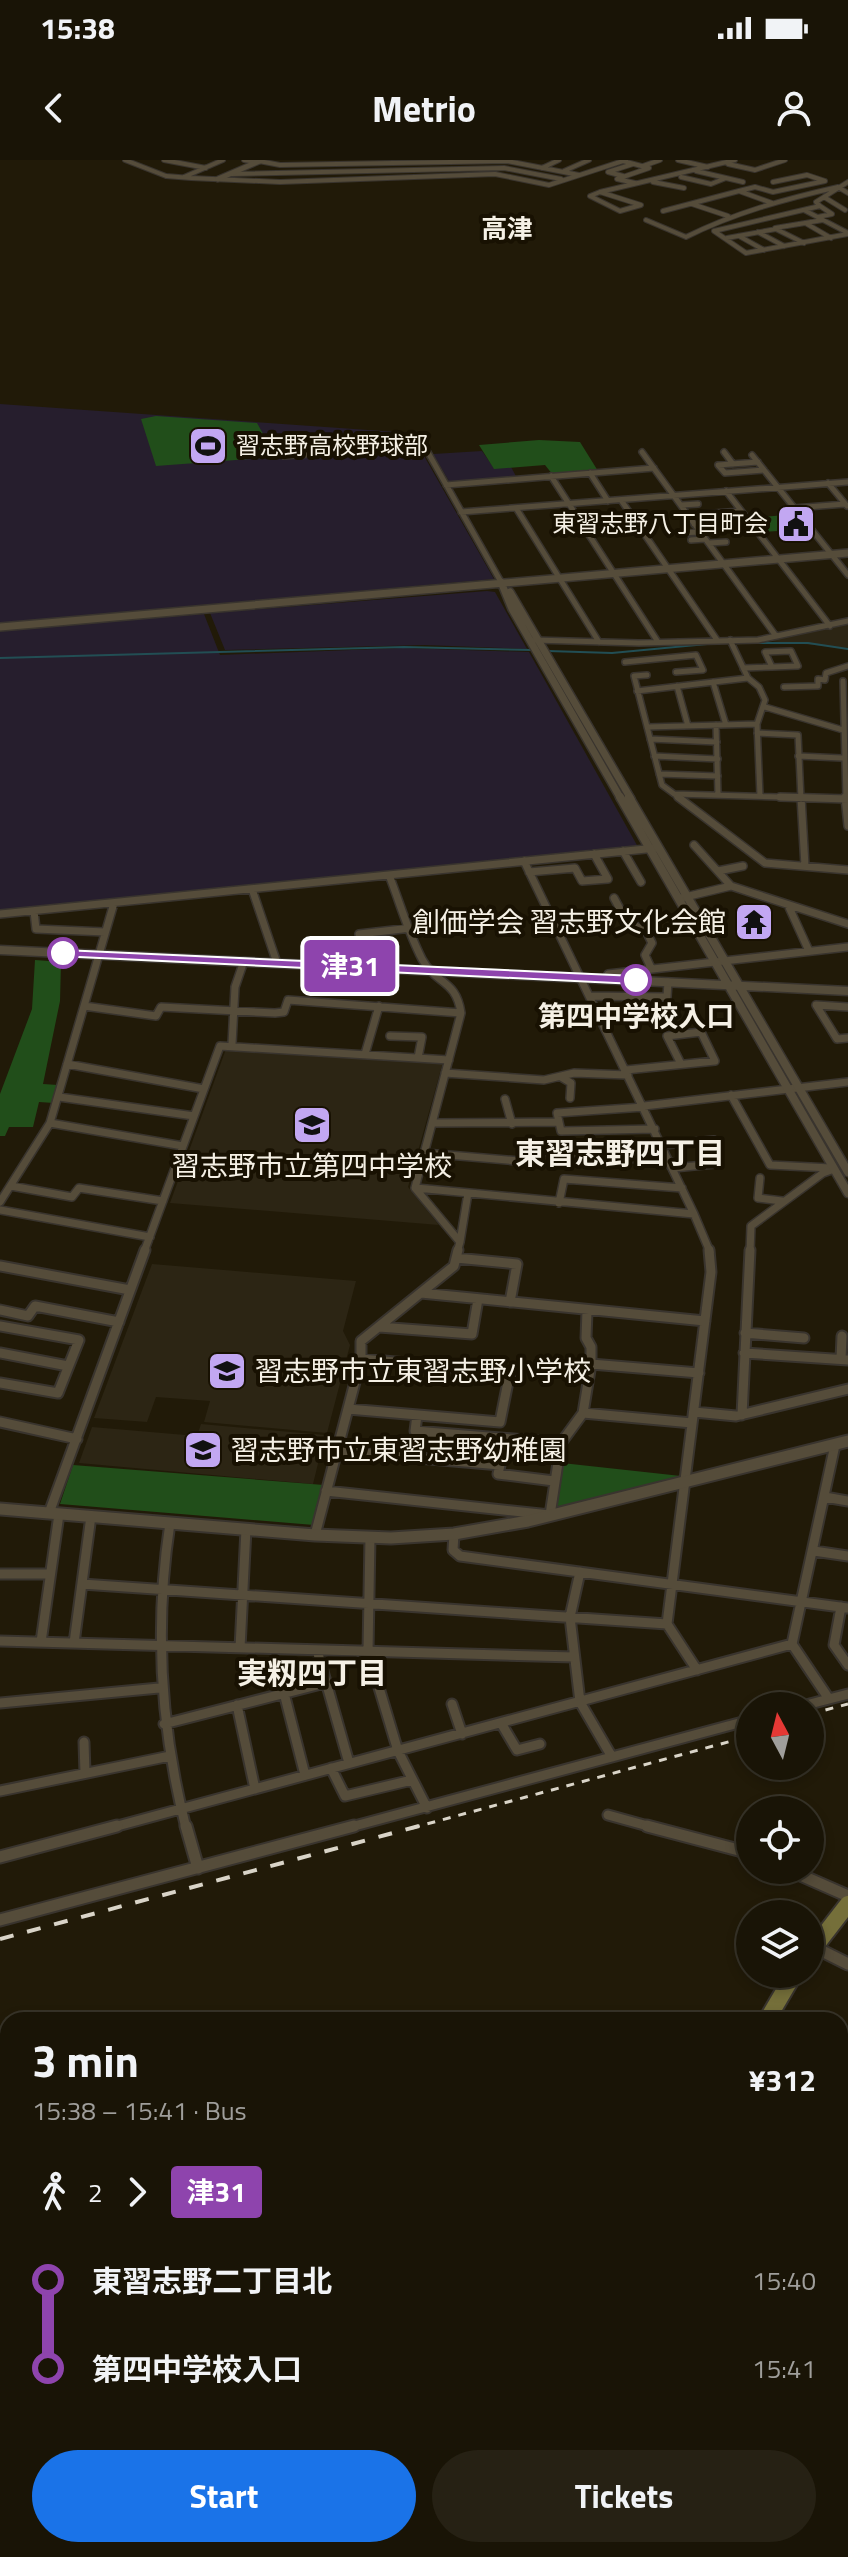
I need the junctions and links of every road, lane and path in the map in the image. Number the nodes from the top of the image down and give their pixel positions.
1 (125, 160) edge
2 (164, 160) edge
3 (192, 160) edge
4 (223, 160) edge
5 (244, 160) edge
6 (292, 160) edge
7 (501, 160) edge
8 (548, 160) edge
9 (589, 160) edge
10 (614, 160) edge
11 (660, 160) edge
12 (678, 160) edge
13 (735, 160) edge
14 (785, 160) edge
15 (259, 161) edge
16 (409, 161) edge
17 (474, 161) edge
18 (558, 161) edge
19 (624, 161) edge
20 (348, 162) edge
21 (152, 163) dead end
22 (724, 163) junction
23 (215, 164) junction
24 (633, 164) junction
25 (280, 165) junction
26 (145, 166) junction
27 (642, 166) junction
28 (542, 167) junction
29 (709, 167) junction
30 (206, 168) junction
31 (471, 169) junction
32 (412, 170) junction
33 (350, 171) junction
34 (562, 171) junction
35 (695, 171) junction
36 (321, 172) junction
37 (264, 173) junction
38 (530, 173) junction
39 (231, 174) junction
40 (580, 175) junction
41 (469, 176) junction
42 (624, 176) junction
43 (676, 176) junction
44 (415, 177) junction
45 (183, 178) junction
46 (517, 178) junction
47 (665, 178) junction
48 (726, 178) junction
49 (218, 179) junction
50 (323, 180) junction
51 (564, 180) junction
52 (825, 181) junction
53 (652, 182) junction
54 (743, 182) dead end
55 (773, 182) dead end
56 (639, 184) junction
57 (694, 184) dead end
58 (844, 184) edge
59 (684, 188) dead end
60 (739, 191) junction
61 (600, 192) junction
62 (848, 196) edge
63 (824, 197) junction
64 (772, 203) junction
65 (691, 204) junction
66 (818, 204) junction
67 (760, 205) junction
68 (804, 210) junction
69 (845, 210) dead end
70 (663, 211) dead end
71 (789, 213) junction
72 (728, 216) junction
73 (775, 217) junction
74 (817, 217) junction
75 (646, 220) dead end
76 (760, 220) junction
77 (823, 220) junction
78 (806, 223) junction
79 (745, 224) junction
80 (793, 226) junction
81 (730, 227) junction
82 (776, 229) junction
83 (759, 232) junction
84 (848, 234) edge
85 (742, 235) junction
86 (727, 238) junction
87 (831, 238) junction
88 (804, 243) junction
89 (785, 247) junction
90 (764, 250) junction
91 (418, 434) dead end
92 (424, 445) junction
93 (642, 452) dead end
94 (724, 452) dead end
95 (752, 455) dead end
96 (284, 456) dead end
97 (758, 462) junction
98 (733, 464) junction
99 (654, 468) junction
100 (764, 470) junction
101 (590, 473) junction
102 (551, 476) junction
103 (848, 482) edge
104 (828, 483) junction
105 (446, 485) junction
106 (777, 487) junction
107 (726, 491) junction
108 (674, 495) junction
109 (621, 500) junction
110 (608, 501) junction
111 (569, 504) junction
112 (698, 504) dead end
113 (681, 505) junction
114 (846, 505) edge
115 (516, 508) junction
116 (794, 508) junction
117 (741, 511) junction
118 (461, 512) junction
119 (688, 515) junction
120 (634, 519) junction
121 (747, 519) junction
122 (614, 521) dead end
123 (694, 524) junction
124 (641, 529) junction
125 (626, 530) dead end
126 (700, 532) junction
127 (679, 533) dead end
128 (691, 540) dead end
129 (707, 541) junction
130 (726, 542) dead end
131 (848, 553) edge
132 (831, 554) junction
133 (778, 559) junction
134 (723, 563) junction
135 (667, 568) junction
136 (613, 572) junction
137 (848, 575) edge
138 (559, 577) junction
139 (501, 582) junction
140 (848, 621) edge
141 (830, 626) junction
142 (0, 627) edge
143 (776, 636) junction
144 (541, 639) junction
145 (529, 640) junction
146 (717, 640) junction
147 (599, 642) junction
148 (658, 642) junction
149 (730, 642) junction
150 (669, 659) junction
151 (625, 662) dead end
152 (848, 666) edge
153 (772, 667) junction
154 (743, 668) junction
155 (676, 672) junction
156 (647, 675) dead end
157 (748, 678) junction
158 (825, 680) junction
159 (846, 681) edge
160 (713, 682) junction
161 (681, 686) junction
162 (784, 687) dead end
163 (637, 691) junction
164 (765, 707) junction
165 (846, 710) edge
166 (757, 724) junction
167 (716, 725) junction
168 (726, 725) junction
169 (688, 726) junction
170 (647, 727) junction
171 (843, 730) junction
172 (757, 733) junction
173 (650, 739) junction
174 (717, 742) junction
175 (845, 755) edge
176 (654, 756) junction
177 (798, 756) junction
178 (718, 759) junction
179 (659, 774) junction
180 (718, 776) junction
181 (673, 794) junction
182 (718, 795) junction
183 (760, 796) junction
184 (800, 797) junction
185 (847, 799) edge
186 (848, 826) edge
187 (694, 845) dead end
188 (660, 848) junction
189 (648, 849) junction
190 (623, 851) junction
191 (594, 854) junction
192 (524, 861) junction
193 (743, 866) dead end
194 (805, 866) junction
195 (848, 870) edge
196 (718, 871) junction
197 (529, 872) junction
198 (389, 875) junction
199 (641, 882) dead end
200 (731, 886) junction
201 (252, 889) junction
202 (689, 897) junction
203 (614, 898) dead end
204 (677, 898) junction
205 (114, 903) junction
206 (788, 905) junction
207 (34, 911) junction
208 (0, 915) edge
209 (848, 924) edge
210 (411, 928) junction
211 (105, 932) junction
212 (848, 947) edge
213 (0, 950) edge
214 (809, 951) junction
215 (98, 955) junction
216 (726, 960) junction
217 (244, 961) junction
218 (715, 961) junction
219 (277, 963) junction
220 (363, 967) junction
221 (651, 968) junction
222 (428, 970) junction
223 (581, 977) junction
224 (606, 979) junction
225 (668, 982) junction
226 (729, 985) junction
227 (741, 985) junction
228 (848, 991) edge
229 (589, 996) junction
230 (84, 1006) junction
231 (379, 1006) junction
232 (848, 1007) edge
233 (233, 1010) junction
234 (461, 1013) junction
235 (390, 1036) dead end
236 (848, 1038) edge
237 (232, 1044) junction
238 (365, 1054) junction
239 (418, 1058) junction
240 (449, 1060) junction
241 (67, 1064) junction
242 (681, 1064) junction
243 (627, 1072) junction
244 (445, 1073) junction
245 (560, 1076) junction
246 (848, 1082) edge
247 (799, 1087) junction
248 (787, 1088) junction
249 (204, 1089) junction
250 (731, 1095) junction
251 (59, 1097) junction
252 (570, 1098) dead end
253 (505, 1099) dead end
254 (644, 1106) junction
255 (194, 1116) junction
256 (559, 1122) junction
257 (50, 1123) junction
258 (433, 1123) junction
259 (512, 1124) junction
260 (655, 1129) junction
261 (714, 1140) dead end
262 (663, 1145) junction
263 (183, 1146) junction
264 (425, 1153) junction
265 (714, 1164) dead end
266 (673, 1165) junction
267 (834, 1169) junction
268 (848, 1171) edge
269 (760, 1178) dead end
270 (11, 1186) junction
271 (415, 1188) junction
272 (682, 1188) junction
273 (468, 1193) junction
274 (848, 1193) edge
275 (163, 1201) junction
276 (783, 1201) junction
277 (0, 1202) edge
278 (559, 1203) junction
279 (0, 1210) edge
280 (694, 1214) junction
281 (150, 1237) junction
282 (460, 1242) junction
283 (456, 1258) junction
284 (0, 1266) edge
285 (130, 1290) junction
286 (421, 1293) junction
287 (478, 1299) junction
288 (510, 1302) junction
289 (0, 1310) edge
290 (587, 1311) junction
291 (705, 1321) junction
292 (119, 1322) junction
293 (0, 1326) edge
294 (379, 1327) junction
295 (745, 1333) junction
296 (842, 1336) dead end
297 (804, 1338) dead end
298 (0, 1353) edge
299 (744, 1353) junction
300 (361, 1359) junction
301 (845, 1359) edge
302 (591, 1364) junction
303 (68, 1366) junction
304 (699, 1373) junction
305 (0, 1383) edge
306 (848, 1389) edge
307 (348, 1409) junction
308 (694, 1412) junction
309 (583, 1413) junction
310 (417, 1415) junction
311 (742, 1415) junction
312 (0, 1422) edge
313 (692, 1423) junction
314 (77, 1439) junction
315 (848, 1441) edge
316 (561, 1443) junction
317 (835, 1445) junction
318 (337, 1451) junction
319 (554, 1481) junction
320 (685, 1481) junction
321 (326, 1491) junction
322 (825, 1497) junction
323 (848, 1501) edge
324 (0, 1509) edge
325 (54, 1513) junction
326 (550, 1515) junction
327 (91, 1516) junction
328 (170, 1523) junction
329 (246, 1529) junction
330 (454, 1534) junction
331 (315, 1535) junction
332 (370, 1537) junction
333 (814, 1551) junction
334 (848, 1556) edge
335 (580, 1572) junction
336 (0, 1574) edge
337 (50, 1574) junction
338 (673, 1583) junction
339 (82, 1584) junction
340 (159, 1588) junction
341 (243, 1594) junction
342 (802, 1602) junction
343 (368, 1604) junction
344 (844, 1608) edge
345 (570, 1617) junction
346 (667, 1624) junction
347 (0, 1641) edge
348 (41, 1642) junction
349 (74, 1643) junction
350 (792, 1644) junction
351 (159, 1645) junction
352 (240, 1648) junction
353 (317, 1650) junction
354 (368, 1651) junction
355 (574, 1657) junction
356 (848, 1665) edge
357 (697, 1670) junction
358 (325, 1683) junction
359 (159, 1688) junction
360 (284, 1693) junction
361 (848, 1694) edge
362 (829, 1699) junction
363 (824, 1700) edge
364 (580, 1702) junction
365 (0, 1703) edge
366 (452, 1704) dead end
367 (237, 1705) junction
368 (501, 1723) junction
369 (164, 1724) junction
370 (736, 1724) edge
371 (462, 1734) junction
372 (84, 1742) dead end
373 (540, 1744) dead end
374 (398, 1751) junction
375 (170, 1756) junction
376 (612, 1757) junction
377 (349, 1763) junction
378 (331, 1768) junction
379 (85, 1773) junction
380 (305, 1775) junction
381 (412, 1780) junction
382 (255, 1789) junction
383 (0, 1791) edge
384 (427, 1808) junction
385 (179, 1809) junction
386 (608, 1815) dead end
387 (736, 1849) edge
388 (0, 1857) edge
389 (198, 1868) junction
390 (821, 1884) edge
391 (848, 1896) edge
392 (848, 1904) edge
393 (0, 1920) edge
394 (824, 1935) edge
395 (824, 1955) edge
396 (848, 1964) edge
397 (786, 1988) edge
398 (772, 2012) edge

1 - 26 street
2 - 30 street
3 - 23 street
4 - 23 street
5 - 15 street
6 - 25 street
7 - 17 street
7 - 28 street
8 - 18 street
9 - 34 street
10 - 19 street
11 - 27 street
12 - 29 street
13 - 22 street
14 - 22 street
15 - 25 street
15 - 39 street
16 - 17 street
16 - 20 street
16 - 32 street
17 - 31 street
18 - 28 street
19 - 24 street
19 - 40 street
20 - 25 street
20 - 33 street
21 - 26 street
22 - 29 street
23 - 30 street
24 - 27 street
24 - 42 street
25 - 37 street
26 - 45 street
27 - 42 street
28 - 34 street
28 - 38 street
29 - 35 street
30 - 45 street
31 - 32 street
31 - 38 street
31 - 41 street
32 - 33 street
32 - 44 street
33 - 36 street
34 - 40 street
35 - 43 street
35 - 48 street
36 - 37 street
36 - 50 street
37 - 39 street
38 - 46 street
38 - 51 street
39 - 49 street
40 - 51 street
41 - 44 street
41 - 46 street
42 - 56 street
43 - 47 street
43 - 48 street
44 - 50 street
45 - 49 street
46 - 51 street
47 - 53 street
47 - 57 street
48 - 54 street
49 - 50 street
52 - 55 street
52 - 58 street
52 - 60 street
53 - 56 street
53 - 59 street
56 - 61 street
58 - 62 street
58 - 63 street
58 - 64 street
60 - 64 street
60 - 65 street
61 - 61 street
63 - 66 street
63 - 69 street
64 - 67 street
65 - 70 street
65 - 72 street
66 - 67 street
66 - 68 street
66 - 74 street
67 - 72 street
68 - 71 street
68 - 74 street
71 - 73 street
71 - 78 street
72 - 75 street
73 - 76 street
73 - 80 street
74 - 77 street
76 - 79 street
76 - 82 street
77 - 78 street
77 - 84 street
78 - 80 street
78 - 87 street
79 - 81 street
79 - 83 street
80 - 82 street
81 - 85 street
81 - 86 street
82 - 83 street
82 - 88 street
83 - 85 street
83 - 89 street
84 - 87 street
85 - 86 street
85 - 90 street
86 - 90 street
87 - 88 street
88 - 89 street
89 - 90 street
91 - 92 street
92 - 96 street
92 - 105 street
93 - 99 street
94 - 98 street
95 - 97 street
97 - 98 street
97 - 100 street
98 - 100 street
99 - 101 street
99 - 108 street
100 - 106 street
101 - 102 street
101 - 110 street
102 - 105 street
102 - 111 street
103 - 104 street
104 - 106 street
104 - 114 street
105 - 118 street
106 - 107 street
106 - 116 street
107 - 108 street
107 - 117 street
108 - 109 street
108 - 113 street
109 - 110 street
109 - 120 street
110 - 111 street
111 - 115 street
111 - 136 street
112 - 113 street
113 - 119 street
114 - 116 street
115 - 118 street
115 - 138 street
116 - 132 street
117 - 119 street
117 - 121 street
118 - 139 street
119 - 123 street
120 - 122 street
120 - 124 street
121 - 123 street
121 - 133 street
123 - 126 street
124 - 125 street
124 - 135 street
126 - 127 street
126 - 129 street
128 - 129 street
129 - 130 street
129 - 134 street
131 - 132 street
132 - 133 street
132 - 137 street
133 - 134 street
133 - 141 street
134 - 135 street
134 - 143 street
135 - 136 street
135 - 146 street
136 - 138 street
136 - 148 street
138 - 139 street
138 - 147 street
139 - 142 street
139 - 144 street
139 - 145 street
140 - 141 street
141 - 143 street
143 - 149 street
144 - 145 street
144 - 147 street
144 - 188 street
145 - 189 street
146 - 148 street
146 - 149 street
147 - 148 street
149 - 154 street
150 - 151 street
150 - 155 street
150 - 155 street
152 - 158 street
153 - 153 street
153 - 154 street
154 - 157 street
155 - 161 street
156 - 163 street
157 - 160 street
157 - 164 street
158 - 159 street
158 - 162 street
159 - 165 street
160 - 161 street
160 - 168 street
161 - 163 street
161 - 169 street
163 - 170 street
164 - 166 street
164 - 171 street
165 - 171 street
166 - 168 street
166 - 172 street
167 - 168 street
167 - 169 street
167 - 174 street
169 - 170 street
170 - 173 street
171 - 175 street
172 - 177 street
172 - 183 street
173 - 174 street
173 - 176 street
174 - 178 street
175 - 177 street
175 - 185 street
176 - 178 street
176 - 179 street
177 - 184 street
178 - 180 street
179 - 180 street
179 - 181 street
180 - 182 street
181 - 182 street
181 - 194 street
182 - 183 street
183 - 184 street
184 - 185 street
184 - 194 street
185 - 186 street
187 - 196 street
188 - 189 street
188 - 202 street
189 - 190 street
189 - 204 street
190 - 191 street
190 - 199 street
191 - 192 street
191 - 197 street
192 - 197 street
192 - 198 street
193 - 196 street
194 - 195 street
196 - 200 street
197 - 223 street
198 - 201 street
198 - 210 street
200 - 202 street
200 - 206 street
201 - 205 street
201 - 219 street
202 - 204 street
202 - 216 street
203 - 221 street
204 - 218 street
205 - 207 street
205 - 211 street
206 - 209 street
206 - 214 street
207 - 208 street
207 - 211 street
210 - 220 street
210 - 222 street
211 - 215 street
212 - 214 street
213 - 215 street
214 - 216 street
215 - 217 street
215 - 230 street
216 - 218 street
216 - 227 street
217 - 219 street
217 - 233 street
218 - 221 street
218 - 226 street
219 - 220 street
220 - 222 street
221 - 224 street
222 - 223 street
222 - 234 street
223 - 224 street
223 - 229 street
224 - 225 street
225 - 226 street
225 - 229 street
226 - 227 street
226 - 248 street
227 - 228 street
227 - 247 street
229 - 243 street
230 - 233 street
230 - 241 street
231 - 233 street
231 - 234 street
231 - 238 street
232 - 236 street
233 - 237 street
234 - 240 street
235 - 239 street
237 - 238 street
237 - 249 street
238 - 239 street
239 - 240 street
240 - 244 street
241 - 249 street
241 - 251 street
242 - 242 street
242 - 243 street
243 - 245 street
243 - 254 street
244 - 245 street
244 - 258 street
245 - 252 street
246 - 247 street
247 - 248 street
247 - 268 street
248 - 250 street
248 - 267 street
249 - 255 street
250 - 254 street
250 - 267 street
251 - 255 street
251 - 257 street
253 - 259 street
254 - 256 street
254 - 260 street
255 - 263 street
256 - 259 street
256 - 260 street
257 - 263 street
257 - 270 street
258 - 259 street
258 - 264 street
260 - 262 street
261 - 262 street
262 - 266 street
263 - 275 street
264 - 266 street
264 - 271 street
265 - 266 street
266 - 272 street
267 - 268 street
267 - 274 street
267 - 276 street
269 - 276 street
270 - 275 street
270 - 277 street
271 - 273 street
271 - 282 street
272 - 278 street
272 - 280 street
273 - 278 street
273 - 282 street
275 - 281 street
276 - 295 street
278 - 280 street
279 - 281 street
280 - 291 street
281 - 285 street
282 - 283 street
283 - 286 street
283 - 288 street
284 - 285 street
285 - 292 street
286 - 287 street
286 - 294 street
287 - 288 street
287 - 294 street
288 - 290 street
289 - 292 street
290 - 291 street
290 - 302 street
291 - 304 street
292 - 314 street
293 - 303 street
294 - 300 street
295 - 297 street
295 - 299 street
296 - 301 street
298 - 303 street
299 - 301 street
299 - 311 street
300 - 307 street
300 - 310 street
302 - 304 street
302 - 309 street
303 - 305 street
304 - 308 street
306 - 311 street
307 - 310 street
307 - 318 street
308 - 311 street
308 - 313 street
309 - 313 street
309 - 316 street
310 - 316 street
312 - 314 street
313 - 320 street
314 - 325 street
315 - 317 street
316 - 319 street
317 - 320 street
317 - 322 street
318 - 319 street
318 - 321 street
319 - 326 street
320 - 326 street
320 - 338 street
321 - 326 street
321 - 331 street
322 - 323 street
322 - 333 street
324 - 325 street
325 - 327 street
325 - 337 street
326 - 330 street
327 - 328 street
327 - 339 street
328 - 329 street
328 - 340 street
329 - 331 street
329 - 341 street
330 - 332 street
330 - 335 street
331 - 332 street
332 - 343 street
333 - 334 street
333 - 342 street
335 - 338 street
335 - 345 street
336 - 337 street
337 - 348 street
338 - 342 street
338 - 346 street
339 - 340 street
339 - 349 street
340 - 341 street
340 - 351 street
341 - 343 street
341 - 352 street
342 - 344 street
342 - 350 street
343 - 345 street
343 - 354 street
344 - 356 street
345 - 346 street
345 - 355 street
346 - 357 street
347 - 348 street
348 - 349 street
349 - 351 street
350 - 357 street
350 - 362 street
351 - 352 street
351 - 359 street
352 - 353 street
353 - 354 street
353 - 358 street
354 - 355 street
354 - 374 street
355 - 364 street
357 - 364 street
358 - 360 street
358 - 377 street
359 - 365 street
359 - 369 street
360 - 367 street
360 - 380 street
361 - 362 street
362 - 363 street
364 - 368 street
364 - 376 street
366 - 371 street
367 - 369 street
367 - 382 street
368 - 371 street
368 - 373 street
369 - 375 street
370 - 376 street
371 - 374 street
372 - 379 street
374 - 377 street
374 - 381 street
375 - 379 street
375 - 385 street
376 - 384 street
377 - 378 street
378 - 380 street
378 - 381 street
379 - 383 street
380 - 382 street
381 - 384 street
382 - 385 street
384 - 389 street
385 - 388 street
385 - 389 street
386 - 387 street
389 - 393 street
390 - 391 street
392 - 394 main road
395 - 396 street
397 - 398 main road

